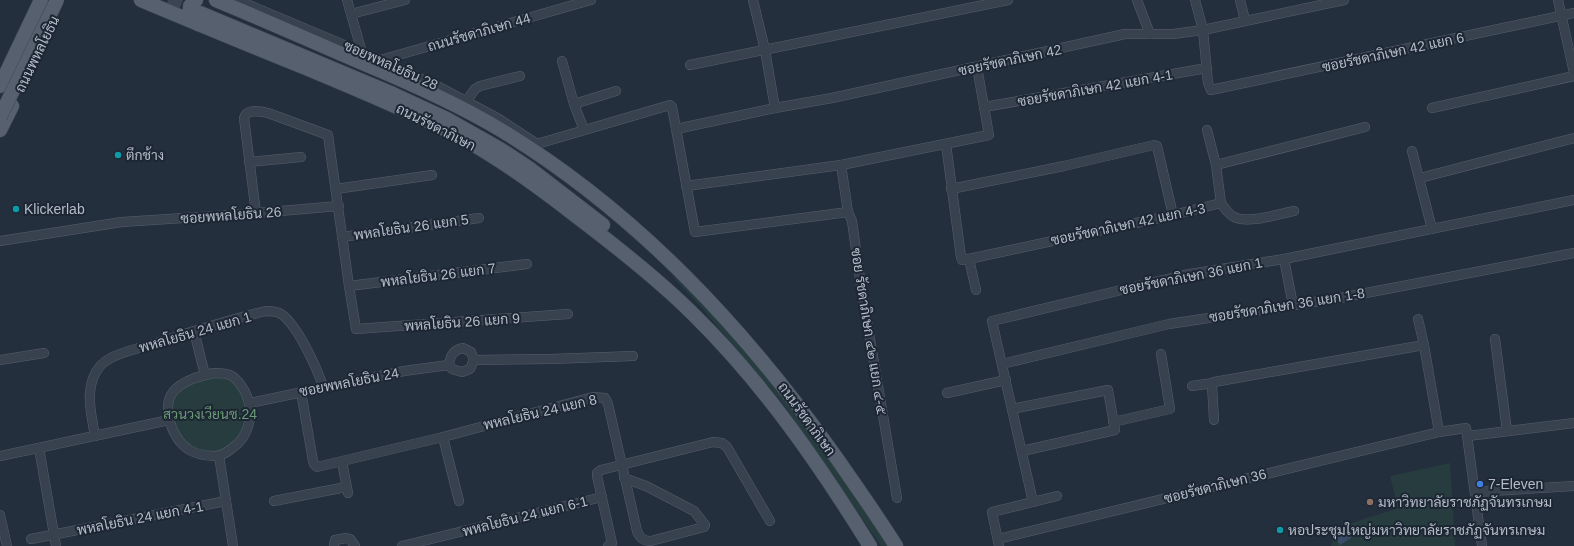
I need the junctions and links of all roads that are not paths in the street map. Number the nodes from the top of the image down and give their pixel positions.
1 (57, 0) edge
2 (64, 0) edge
3 (141, 0) edge
4 (237, 0) edge
5 (347, 0) edge
6 (405, 0) edge
7 (592, 0) edge
8 (753, 0) edge
9 (1008, 0) edge
10 (1136, 0) edge
11 (1195, 0) edge
12 (1240, 0) edge
13 (1298, 0) edge
14 (1344, 0) edge
15 (1558, 0) edge
16 (43, 2) edge
17 (203, 8) edge
18 (1300, 9) junction
19 (351, 14) junction
20 (1574, 14) edge
21 (1562, 16) junction
22 (56, 17) junction
23 (1245, 20) junction
24 (1203, 30) junction
25 (1150, 34) junction
26 (765, 50) junction
27 (364, 58) junction
28 (380, 60) junction
29 (562, 61) dead end
30 (690, 65) dead end
31 (4, 66) edge
32 (977, 67) junction
33 (1206, 68) junction
34 (1574, 73) edge
35 (520, 76) dead end
36 (1574, 76) edge
37 (0, 86) edge
38 (616, 92) dead end
39 (467, 100) junction
40 (0, 102) edge
41 (574, 104) junction
42 (984, 107) junction
43 (775, 108) junction
44 (1432, 108) dead end
45 (0, 117) edge
46 (1365, 127) dead end
47 (676, 129) junction
48 (0, 130) edge
49 (584, 130) junction
50 (1207, 130) dead end
51 (1574, 138) edge
52 (946, 144) junction
53 (535, 147) junction
54 (1412, 151) dead end
55 (301, 157) dead end
56 (249, 162) junction
57 (841, 165) junction
58 (1216, 165) junction
59 (432, 175) dead end
60 (1420, 178) junction
61 (686, 186) junction
62 (336, 189) junction
63 (951, 189) junction
64 (1574, 200) edge
65 (1221, 203) junction
66 (339, 206) junction
67 (1294, 211) dead end
68 (848, 212) junction
69 (256, 213) junction
70 (1173, 215) junction
71 (479, 218) dead end
72 (1432, 229) junction
73 (342, 237) junction
74 (0, 241) edge
75 (1574, 254) edge
76 (1284, 258) junction
77 (969, 259) junction
78 (528, 264) dead end
79 (349, 286) junction
80 (976, 290) dead end
81 (709, 299) junction
82 (1292, 305) junction
83 (568, 314) dead end
84 (1418, 319) dead end
85 (194, 331) junction
86 (1496, 339) dead end
87 (1424, 345) junction
88 (44, 353) dead end
89 (1161, 354) dead end
90 (633, 356) dead end
91 (0, 360) edge
92 (474, 360) junction
93 (1002, 364) junction
94 (449, 365) junction
95 (205, 375) junction
96 (1006, 380) junction
97 (1213, 383) junction
98 (1192, 386) dead end
99 (323, 387) junction
100 (302, 392) junction
101 (946, 393) dead end
102 (250, 402) junction
103 (1012, 409) junction
104 (169, 420) junction
105 (1214, 420) dead end
106 (1113, 422) junction
107 (1574, 423) edge
108 (1507, 431) junction
109 (1439, 432) junction
110 (1467, 432) junction
111 (96, 436) junction
112 (442, 437) junction
113 (39, 448) junction
114 (1022, 451) junction
115 (0, 456) edge
116 (219, 456) junction
117 (342, 462) junction
118 (621, 465) junction
119 (624, 478) junction
120 (1574, 486) edge
121 (1476, 492) junction
122 (1057, 496) dead end
123 (602, 497) junction
124 (897, 498) dead end
125 (226, 501) junction
126 (274, 501) dead end
127 (459, 501) dead end
128 (1033, 502) junction
129 (0, 515) edge
130 (770, 521) dead end
131 (54, 535) junction
132 (32, 539) dead end
133 (998, 542) edge
134 (610, 544) edge
135 (6, 546) edge
136 (56, 546) edge
137 (233, 546) edge
138 (334, 546) edge
139 (355, 546) edge
140 (402, 546) edge
141 (870, 546) edge
142 (896, 546) edge
143 (1482, 546) edge

1 - 45 main road, ถนนพหลโยธิน, bridge
2 - 22 main road, ถนนพหลโยธิน
3 - 17 main road, ถนนรัชดาภิเษก
4 - 27 street, ซอยพหลโยธิน 28
5 - 19 street
6 - 19 street
7 - 28 street, ถนนรัชดาภิเษก 44
8 - 26 street
9 - 26 street
10 - 25 street
11 - 24 street
12 - 23 street
13 - 18 street
14 - 18 street, ซอยรัชดาภิเษก 42
15 - 21 street
16 - 22 main road
16 - 31 main road, ถนนพหลโยธิน
16 - 40 main road, ถนนพหลโยธิน
17 - 27 main road, ถนนรัชดาภิเษก
17 - 81 main road, ถนนรัชดาภิเษก
17 - 141 main road, ถนนรัชดาภิเษก
18 - 23 street, ซอยรัชดาภิเษก 42
19 - 27 street
20 - 21 street, ซอยรัชดาภิเษก 42 แยก 6
21 - 33 street, ซอยรัชดาภิเษก 42 แยก 6
21 - 34 street
22 - 48 main road, ถนนพหลโยธิน
23 - 24 street, ซอยรัชดาภิเษก 42
24 - 25 street, ซอยรัชดาภิเษก 42
24 - 33 street
25 - 32 street, ซอยรัชดาภิเษก 42
26 - 30 street
26 - 43 street
27 - 28 street, ถนนรัชดาภิเษก 44
27 - 28 street, ซอยพหลโยธิน 28
27 - 53 main road, ถนนรัชดาภิเษก
28 - 39 street, ซอยพหลโยธิน 28
29 - 41 street
31 - 37 main road, ถนนพหลโยธิน
32 - 42 street
32 - 43 street, ซอยรัชดาภิเษก 42
33 - 42 street, ซอยรัชดาภิเษก 42 แยก 4-1
35 - 39 street
36 - 44 street
38 - 41 street
39 - 53 street, ซอยพหลโยธิน 28
41 - 49 street
42 - 52 street
43 - 47 street, ซอยรัชดาภิเษก 42
46 - 58 street
47 - 49 street
47 - 61 street
49 - 53 street
50 - 58 street, ซอยรัชดาภิเษก 42 แยก 4-3
51 - 60 street
52 - 57 street
52 - 63 street
53 - 81 main road, ถนนรัชดาภิเษก
54 - 60 street
55 - 56 street
56 - 62 street
56 - 69 street
57 - 61 street
57 - 68 street, ซอย รัชดาภิเษก ๔๒ แยก ๔-๕
58 - 65 street, ซอยรัชดาภิเษก 42 แยก 4-3
59 - 62 street
60 - 72 street
61 - 68 street
62 - 66 street
63 - 70 street
63 - 77 street
64 - 72 street, ซอยรัชดาภิเษก 36 แยก 1
65 - 67 street
65 - 70 street, ซอยรัชดาภิเษก 42 แยก 4-3
66 - 69 street, ซอยพหลโยธิน 26
66 - 73 street
68 - 124 street, ซอย รัชดาภิเษก ๔๒ แยก ๔-๕
69 - 74 street, ซอยพหลโยธิน 26
70 - 77 street, ซอยรัชดาภิเษก 42 แยก 4-3
71 - 73 street, พหลโยธิน 26 แยก 5
72 - 76 street, ซอยรัชดาภิเษก 36 แยก 1
73 - 79 street
75 - 82 street, ซอยรัชดาภิเษก 36 แยก 1-8
76 - 82 street
76 - 93 street, ซอยรัชดาภิเษก 36 แยก 1
77 - 80 street
78 - 79 street, พหลโยธิน 26 แยก 7
79 - 83 street, พหลโยธิน 26 แยก 9
81 - 142 main road, ถนนรัชดาภิเษก
82 - 93 street, ซอยรัชดาภิเษก 36 แยก 1-8
84 - 87 street
85 - 95 street
85 - 99 street, พหลโยธิน 24 แยก 1
85 - 111 street, พหลโยธิน 24 แยก 1
86 - 108 street
87 - 97 street
87 - 109 street
88 - 91 street
89 - 106 street
90 - 92 street
92 - 94 street, ซอยพหลโยธิน 24
92 - 94 street
93 - 96 street, ซอยรัชดาภิเษก 36 แยก 1
94 - 99 street, ซอยพหลโยธิน 24
95 - 102 street
95 - 104 street
96 - 101 street
96 - 103 street, ซอยรัชดาภิเษก 36 แยก 1
97 - 98 street
97 - 105 street
99 - 100 street, ซอยพหลโยธิน 24
100 - 102 street, ซอยพหลโยธิน 24
100 - 117 street, พหลโยธิน 24 แยก 8
102 - 116 street
103 - 106 street
103 - 114 street, ซอยรัชดาภิเษก 36 แยก 1
104 - 111 street
104 - 116 street
106 - 114 street
107 - 108 street, ซอยรัชดาภิเษก 36
108 - 110 street, ซอยรัชดาภิเษก 36
109 - 110 street, ซอยรัชดาภิเษก 36
109 - 133 street, ซอยรัชดาภิเษก 36
110 - 121 street
111 - 113 street
112 - 117 street, พหลโยธิน 24 แยก 8
112 - 118 street, พหลโยธิน 24 แยก 8
112 - 127 street
113 - 115 street
113 - 131 street
114 - 128 street, ซอยรัชดาภิเษก 36 แยก 1
116 - 125 street
117 - 126 street
118 - 119 street, พหลโยธิน 24 แยก 8
118 - 123 street
118 - 130 street
119 - 119 street, พหลโยธิน 24 แยก 8
120 - 121 street
121 - 143 street
122 - 128 street
123 - 134 street
123 - 140 street, พหลโยธิน 24 แยก 6-1
125 - 131 street, พหลโยธิน 24 แยก 4-1
125 - 137 street
128 - 133 street
129 - 135 street
131 - 132 street, พหลโยธิน 24 แยก 4-1
131 - 136 street
138 - 139 street

